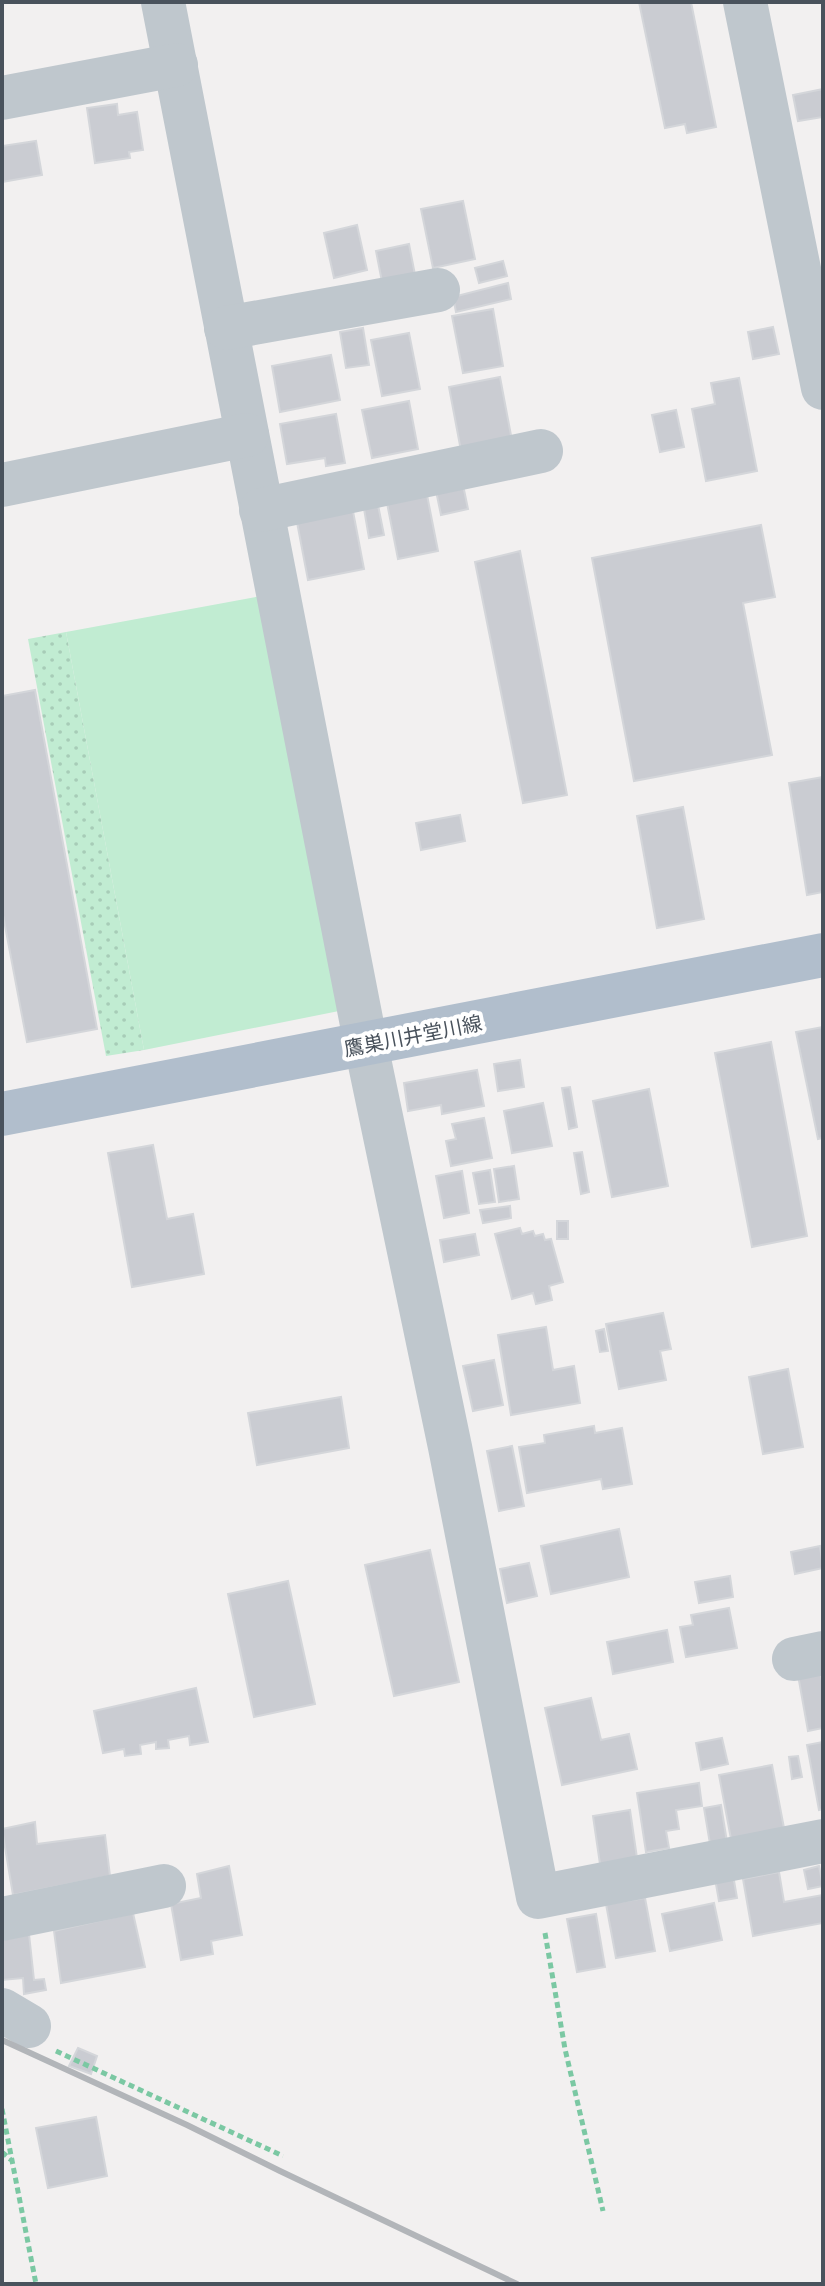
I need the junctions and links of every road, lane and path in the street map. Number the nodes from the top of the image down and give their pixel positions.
1 (163, 2) edge
2 (745, 2) edge
3 (176, 65) junction
4 (2, 98) edge
5 (438, 290) dead end
6 (226, 328) junction
7 (823, 388) edge
8 (247, 435) junction
9 (541, 451) dead end
10 (2, 485) edge
11 (261, 510) junction
12 (823, 955) edge
13 (366, 1045) junction
14 (2, 1114) edge
15 (823, 1841) edge
16 (164, 1886) dead end
17 (538, 1897) junction
18 (2, 1919) edge
19 (25, 2027) edge
20 (2, 2109) edge
21 (2, 2152) edge
22 (283, 2156) dead end
23 (12, 2161) junction
24 (603, 2211) dead end
25 (36, 2284) edge

1 - 3 street
2 - 7 street
3 - 4 street
3 - 6 street
5 - 6 street
6 - 8 street
8 - 10 street
8 - 11 street
9 - 11 street
11 - 13 street
12 - 13 main road, 鷹巣川井堂川線
13 - 14 main road, 鷹巣川井堂川線
13 - 17 street
15 - 17 street
16 - 18 street
17 - 24 path
19 - 22 path
20 - 23 path
21 - 23 path
23 - 25 path

